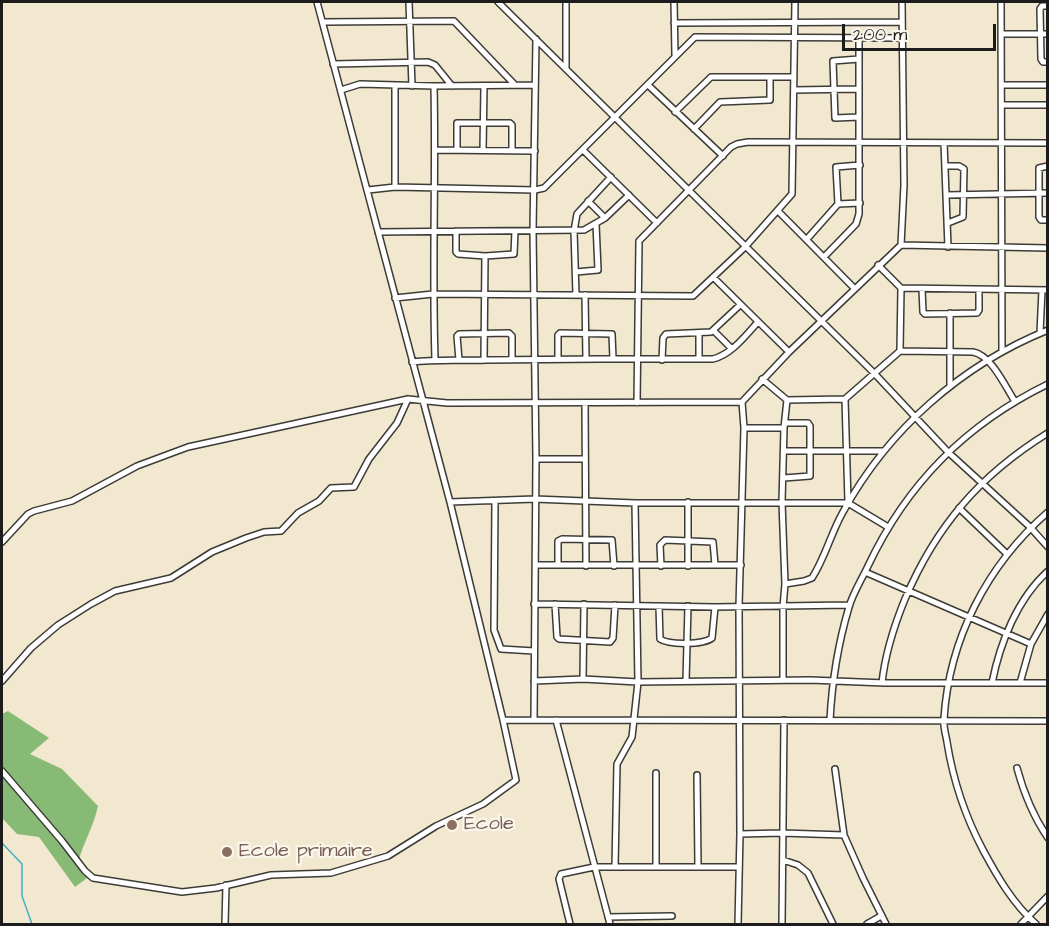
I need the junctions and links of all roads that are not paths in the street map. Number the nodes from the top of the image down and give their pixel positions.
1 (317, 2) edge
2 (409, 2) edge
3 (498, 2) edge
4 (566, 2) edge
5 (674, 2) edge
6 (795, 2) edge
7 (902, 2) edge
8 (1001, 2) edge
9 (1047, 6) edge
10 (323, 22) junction
11 (409, 22) junction
12 (795, 22) junction
13 (902, 22) junction
14 (674, 23) junction
15 (1002, 34) junction
16 (1040, 34) junction
17 (1047, 34) edge
18 (859, 37) junction
19 (795, 38) junction
20 (902, 38) junction
21 (536, 39) junction
22 (675, 56) junction
23 (859, 59) junction
24 (411, 62) junction
25 (1047, 62) edge
26 (333, 64) junction
27 (566, 67) junction
28 (770, 77) junction
29 (795, 77) junction
30 (394, 85) junction
31 (515, 85) junction
32 (536, 85) junction
33 (648, 85) junction
34 (1002, 85) junction
35 (1047, 85) edge
36 (412, 86) junction
37 (434, 86) junction
38 (452, 86) junction
39 (484, 86) junction
40 (859, 89) junction
41 (341, 90) junction
42 (794, 90) junction
43 (833, 90) junction
44 (1002, 105) junction
45 (1047, 105) edge
46 (675, 112) junction
47 (860, 117) junction
48 (614, 118) junction
49 (484, 123) junction
50 (694, 129) junction
51 (793, 142) junction
52 (903, 142) junction
53 (1002, 142) junction
54 (944, 143) junction
55 (1047, 143) edge
56 (861, 144) junction
57 (435, 150) junction
58 (457, 150) junction
59 (483, 150) junction
60 (512, 150) junction
61 (584, 150) junction
62 (535, 151) junction
63 (723, 156) junction
64 (860, 165) junction
65 (945, 166) junction
66 (1047, 166) edge
67 (611, 177) junction
68 (395, 188) junction
69 (435, 189) junction
70 (368, 190) junction
71 (535, 190) junction
72 (687, 190) junction
73 (1039, 193) junction
74 (1047, 193) edge
75 (965, 194) junction
76 (1001, 194) junction
77 (629, 195) junction
78 (947, 195) junction
79 (588, 201) junction
80 (860, 203) junction
81 (838, 204) junction
82 (778, 211) junction
83 (605, 218) junction
84 (1047, 220) edge
85 (657, 223) junction
86 (948, 223) junction
87 (596, 224) junction
88 (434, 231) junction
89 (456, 231) junction
90 (514, 231) junction
91 (534, 231) junction
92 (574, 231) junction
93 (378, 232) junction
94 (807, 239) junction
95 (901, 245) junction
96 (745, 247) junction
97 (948, 247) junction
98 (1001, 248) junction
99 (1047, 248) edge
100 (485, 256) junction
101 (824, 257) junction
102 (878, 266) junction
103 (576, 273) junction
104 (713, 278) junction
105 (901, 288) junction
106 (855, 289) junction
107 (922, 289) junction
108 (979, 290) junction
109 (1002, 290) junction
110 (1045, 290) edge
111 (433, 294) junction
112 (486, 295) junction
113 (534, 295) junction
114 (576, 295) junction
115 (585, 295) junction
116 (637, 296) junction
117 (394, 298) junction
118 (740, 305) junction
119 (950, 313) junction
120 (821, 321) junction
121 (758, 322) junction
122 (1047, 330) edge
123 (714, 331) junction
124 (485, 333) junction
125 (1040, 333) junction
126 (585, 334) junction
127 (699, 334) junction
128 (732, 349) junction
129 (1002, 350) junction
130 (900, 351) junction
131 (789, 352) junction
132 (951, 352) junction
133 (534, 358) junction
134 (558, 358) junction
135 (435, 359) junction
136 (512, 359) junction
137 (586, 359) junction
138 (614, 359) junction
139 (638, 359) junction
140 (699, 359) junction
141 (459, 360) junction
142 (484, 360) junction
143 (662, 360) junction
144 (988, 360) junction
145 (412, 362) junction
146 (874, 373) junction
147 (762, 379) junction
148 (1047, 384) edge
149 (950, 386) junction
150 (408, 399) junction
151 (845, 399) junction
152 (787, 400) junction
153 (1014, 400) junction
154 (423, 401) junction
155 (742, 402) junction
156 (535, 403) junction
157 (585, 403) junction
158 (637, 403) junction
159 (915, 417) junction
160 (784, 426) junction
161 (744, 428) junction
162 (1047, 433) edge
163 (848, 450) junction
164 (784, 451) junction
165 (810, 451) junction
166 (883, 451) junction
167 (948, 452) junction
168 (536, 459) junction
169 (585, 459) junction
170 (784, 478) junction
171 (982, 484) junction
172 (535, 499) junction
173 (495, 501) junction
174 (450, 502) junction
175 (585, 502) junction
176 (688, 502) junction
177 (741, 502) junction
178 (782, 502) junction
179 (635, 503) junction
180 (848, 503) junction
181 (959, 508) junction
182 (1047, 512) edge
183 (888, 527) junction
184 (1030, 527) junction
185 (585, 540) junction
186 (688, 540) junction
187 (2, 542) edge
188 (1047, 547) edge
189 (1007, 554) junction
190 (536, 565) junction
191 (558, 565) junction
192 (715, 565) junction
193 (741, 565) junction
194 (586, 566) junction
195 (614, 566) junction
196 (636, 566) junction
197 (661, 566) junction
198 (688, 566) junction
199 (1047, 571) edge
200 (865, 572) junction
201 (785, 584) junction
202 (909, 591) junction
203 (534, 604) junction
204 (555, 604) junction
205 (584, 604) junction
206 (615, 605) junction
207 (636, 605) junction
208 (849, 605) junction
209 (659, 606) junction
210 (688, 606) junction
211 (739, 606) junction
212 (783, 606) junction
213 (715, 607) junction
214 (1047, 614) edge
215 (968, 617) junction
216 (1007, 633) junction
217 (584, 641) junction
218 (688, 643) junction
219 (1031, 644) junction
220 (486, 649) junction
221 (501, 649) junction
222 (534, 651) junction
223 (583, 679) junction
224 (783, 680) junction
225 (832, 680) junction
226 (2, 681) edge
227 (534, 681) junction
228 (638, 681) junction
229 (686, 681) junction
230 (739, 681) junction
231 (882, 683) junction
232 (992, 683) junction
233 (1020, 683) junction
234 (1047, 683) edge
235 (950, 684) junction
236 (503, 720) junction
237 (534, 720) junction
238 (556, 720) junction
239 (633, 720) junction
240 (738, 720) junction
241 (784, 720) junction
242 (830, 720) junction
243 (943, 721) junction
244 (1047, 721) edge
245 (1017, 768) dead end
246 (836, 769) dead end
247 (2, 771) edge
248 (656, 773) dead end
249 (697, 775) dead end
250 (782, 833) junction
251 (740, 834) junction
252 (844, 835) junction
253 (1047, 838) edge
254 (783, 860) junction
255 (698, 866) junction
256 (594, 867) junction
257 (615, 867) junction
258 (656, 867) junction
259 (738, 867) junction
260 (226, 885) junction
261 (1047, 896) edge
262 (672, 916) dead end
263 (881, 916) junction
264 (608, 917) junction
265 (1028, 917) junction
266 (225, 924) edge
267 (570, 924) edge
268 (610, 924) edge
269 (738, 924) edge
270 (782, 924) edge
271 (832, 924) edge
272 (867, 924) edge
273 (886, 924) edge
274 (1021, 924) edge
275 (1036, 924) edge

1 - 10 street
2 - 11 street
3 - 21 street
4 - 27 street
5 - 14 street
6 - 12 street
7 - 13 street
8 - 15 street
9 - 16 street
10 - 11 street
10 - 26 street
11 - 24 street
11 - 31 street
12 - 13 street
12 - 14 street
12 - 19 street
13 - 20 street
14 - 22 street
15 - 16 street
15 - 34 street
16 - 17 street
16 - 25 street
18 - 19 street
18 - 20 street
18 - 23 street
19 - 22 street
19 - 29 street
20 - 52 street
21 - 27 street
21 - 32 street
22 - 33 street
23 - 40 street
23 - 43 street
24 - 26 street
24 - 36 street
24 - 38 street
26 - 41 street
27 - 48 street
28 - 29 street
28 - 46 street
28 - 50 street
29 - 42 street
30 - 36 street
30 - 41 street
30 - 68 street
31 - 32 street
31 - 39 street
32 - 62 street
33 - 46 street
33 - 48 street
34 - 35 street
34 - 44 street
36 - 37 street
37 - 38 street
37 - 57 street
38 - 39 street
39 - 49 street
40 - 43 street
40 - 47 street
41 - 70 street
42 - 43 street
42 - 51 street
43 - 47 street
44 - 45 street
44 - 53 street
46 - 50 street
47 - 56 street
48 - 61 street
48 - 72 street
49 - 58 street
49 - 59 street
49 - 60 street
50 - 63 street
51 - 56 street
51 - 63 street
51 - 82 street
52 - 54 street
52 - 56 street
52 - 95 street
53 - 54 street
53 - 55 street
53 - 76 street
54 - 65 street
56 - 64 street
57 - 58 street
57 - 69 street
58 - 59 street
59 - 60 street
60 - 62 street
61 - 67 street
61 - 71 street
62 - 71 street
63 - 72 street
64 - 80 street
64 - 81 street
65 - 75 street
65 - 78 street
66 - 73 street
67 - 77 street
67 - 79 street
68 - 69 street
68 - 70 street
69 - 71 street
69 - 88 street
70 - 93 street
71 - 91 street
72 - 85 street
72 - 96 street
73 - 74 street
73 - 76 street
73 - 84 street
75 - 76 street
75 - 78 street
75 - 86 street
76 - 98 street
77 - 83 street
77 - 85 street
78 - 86 street
79 - 83 street
79 - 92 street
80 - 81 street
80 - 101 street
81 - 94 street
82 - 94 street
82 - 96 street
83 - 87 street
85 - 116 street
86 - 97 street
87 - 92 street
87 - 103 street
88 - 89 street
88 - 93 street
88 - 111 street
89 - 90 street
89 - 100 street
90 - 91 street
90 - 100 street
91 - 92 street
91 - 113 street
92 - 103 street
93 - 117 street
94 - 101 street
95 - 97 street
95 - 102 street
96 - 104 street
96 - 120 street
97 - 98 street
98 - 99 street
98 - 109 street
100 - 112 street
101 - 106 street
102 - 105 street
102 - 106 street
103 - 114 street
104 - 116 street
104 - 118 street
105 - 107 street
105 - 130 street
106 - 120 street
107 - 108 street
107 - 119 street
108 - 109 street
108 - 119 street
109 - 110 street
109 - 129 street
110 - 125 street
111 - 112 street
111 - 117 street
111 - 135 street
112 - 113 street
112 - 124 street
113 - 114 street
113 - 133 street
114 - 115 street
115 - 116 street
115 - 126 street
116 - 139 street
117 - 145 street
118 - 121 street
118 - 123 street
119 - 132 street
120 - 131 street
120 - 146 street
121 - 128 street
121 - 131 street
122 - 125 street
123 - 127 street
123 - 128 street
124 - 136 street
124 - 141 street
124 - 142 street
125 - 129 street
126 - 134 street
126 - 137 street
126 - 138 street
127 - 140 street
127 - 143 street
128 - 140 street
129 - 144 street
130 - 132 street
130 - 146 street
131 - 147 street
132 - 144 street
132 - 149 street
133 - 134 street
133 - 136 street
133 - 156 street
134 - 137 street
135 - 141 street
135 - 145 street
136 - 142 street
137 - 138 street
138 - 139 street
139 - 143 street
139 - 158 street
140 - 143 street
141 - 142 street
144 - 149 street
144 - 153 street
145 - 154 street
146 - 151 street
146 - 159 street
147 - 152 street
147 - 155 street
148 - 153 street
149 - 159 street
150 - 154 street
150 - 187 street
150 - 226 street
151 - 152 street
151 - 163 street
152 - 160 street
153 - 167 street
154 - 156 street
154 - 174 street
155 - 158 street
155 - 161 street
156 - 157 street
156 - 168 street
157 - 158 street
157 - 169 street
159 - 166 street
159 - 167 street
160 - 161 street
160 - 164 street
160 - 165 street
161 - 177 street
162 - 171 street
163 - 165 street
163 - 166 street
163 - 180 street
164 - 165 street
164 - 170 street
165 - 170 street
166 - 180 street
167 - 171 street
167 - 183 street
168 - 169 street
168 - 172 street
169 - 175 street
170 - 178 street
171 - 181 street
171 - 184 street
172 - 173 street
172 - 175 street
172 - 190 street
173 - 174 street
173 - 221 street
174 - 220 street
175 - 179 street
175 - 185 street
176 - 177 street
176 - 179 street
176 - 186 street
177 - 178 street
177 - 193 street
178 - 180 street
178 - 201 street
179 - 196 street
180 - 183 street
180 - 201 street
181 - 189 street
181 - 202 street
182 - 184 street
183 - 200 street
184 - 188 street
184 - 189 street
185 - 191 street
185 - 194 street
185 - 195 street
186 - 192 street
186 - 197 street
186 - 198 street
189 - 215 street
190 - 191 street
190 - 203 street
191 - 194 street
192 - 193 street
192 - 198 street
193 - 211 street
194 - 195 street
195 - 196 street
196 - 197 street
196 - 207 street
197 - 198 street
199 - 216 street
200 - 202 street
200 - 208 street
201 - 212 street
202 - 215 street
202 - 231 street
203 - 204 street
203 - 222 street
204 - 205 street
204 - 217 street
205 - 206 street
205 - 217 street
206 - 207 street
206 - 217 street
207 - 209 street
207 - 228 street
208 - 212 street
208 - 225 street
209 - 210 street
209 - 218 street
210 - 213 street
210 - 218 street
211 - 212 street
211 - 213 street
211 - 230 street
212 - 224 street
213 - 218 street
214 - 219 street
215 - 216 street
215 - 235 street
216 - 219 street
216 - 232 street
217 - 223 street
218 - 229 street
219 - 233 street
220 - 221 street
220 - 236 street
221 - 222 street
222 - 227 street
223 - 227 street
223 - 228 street
224 - 225 street
224 - 230 street
225 - 231 street
225 - 242 street
227 - 237 street
228 - 229 street
228 - 239 street
229 - 230 street
230 - 240 street
231 - 235 street
232 - 233 street
232 - 235 street
233 - 234 street
235 - 243 street
236 - 237 street
236 - 260 street
237 - 238 street
238 - 239 street
238 - 256 street
239 - 240 street
239 - 257 street
240 - 241 street
240 - 251 street
241 - 242 street
241 - 250 street
242 - 243 street
243 - 244 street
243 - 265 street
245 - 253 street
246 - 252 street
247 - 260 street
248 - 258 street
249 - 255 street
250 - 251 street
250 - 252 street
250 - 254 street
251 - 259 street
252 - 263 street
254 - 270 street
254 - 271 street
255 - 258 street
255 - 259 street
256 - 257 street
256 - 264 street
256 - 267 street
257 - 258 street
259 - 269 street
260 - 266 street
261 - 265 street
262 - 264 street
263 - 272 street
263 - 273 street
264 - 268 street
265 - 274 street
265 - 275 street

